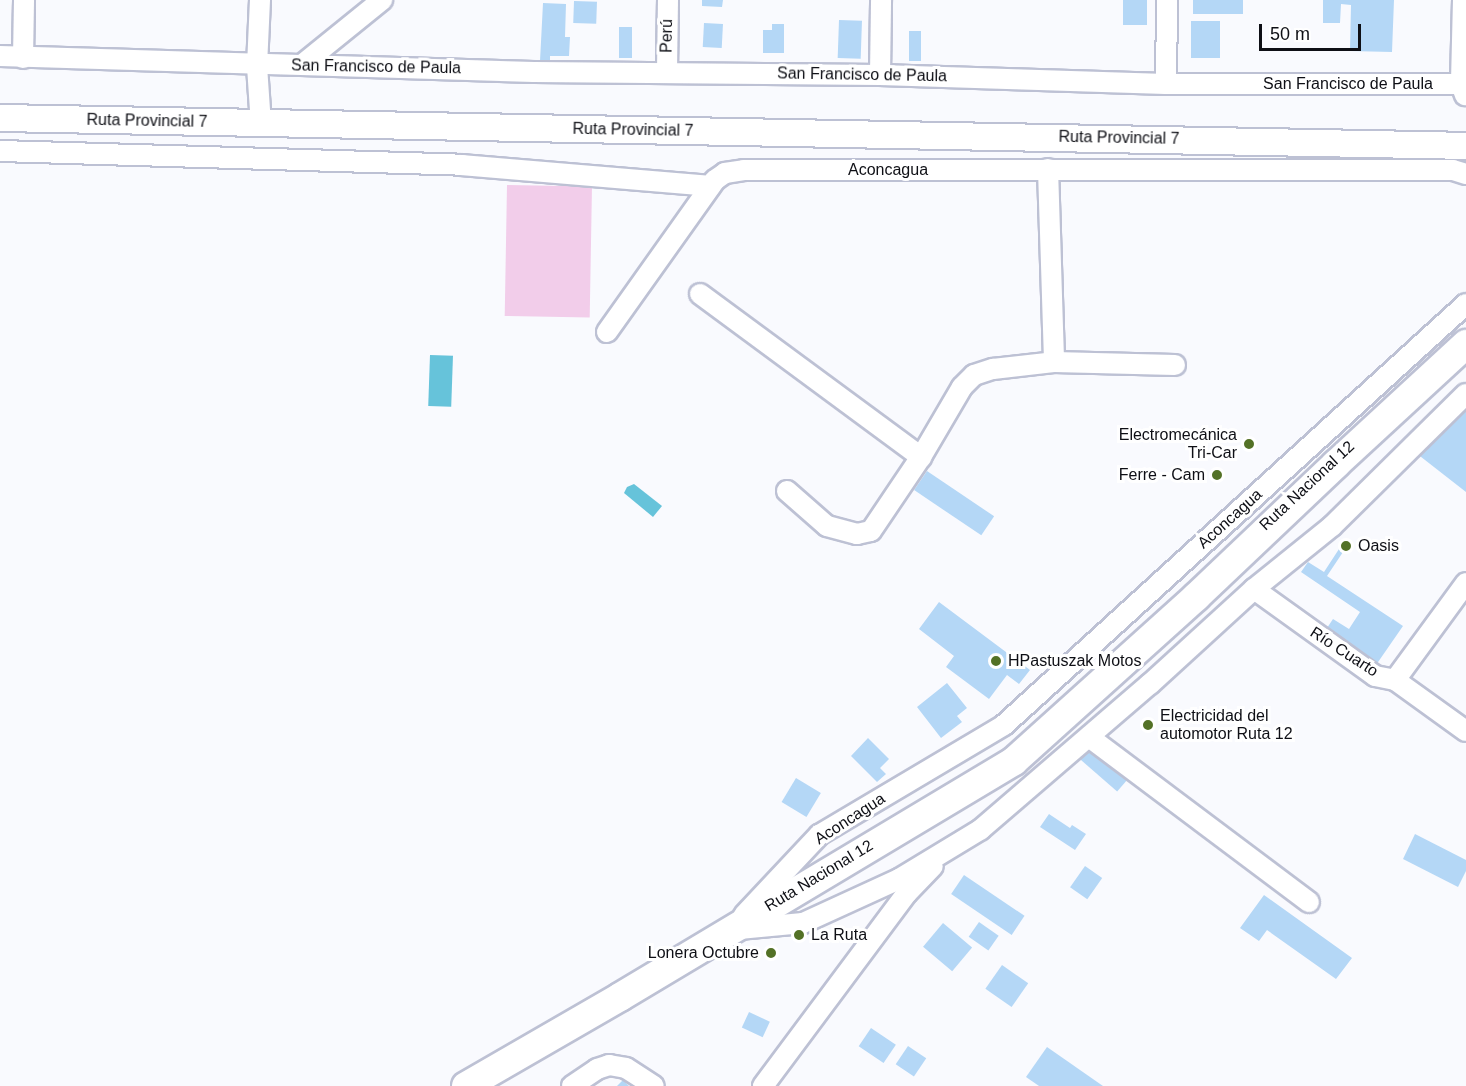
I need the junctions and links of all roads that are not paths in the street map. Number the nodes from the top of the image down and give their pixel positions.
1 (24, 0) edge
2 (260, 0) edge
3 (382, 0) edge
4 (668, 0) edge
5 (881, 0) edge
6 (1167, 0) edge
7 (1463, 0) edge
8 (0, 56) edge
9 (23, 58) junction
10 (303, 64) junction
11 (258, 66) junction
12 (667, 71) junction
13 (880, 75) junction
14 (1166, 84) junction
15 (1464, 89) edge
16 (0, 118) edge
17 (261, 124) junction
18 (1466, 143) edge
19 (0, 151) edge
20 (1048, 170) junction
21 (1432, 170) junction
22 (1466, 174) edge
23 (710, 186) junction
24 (700, 294) dead end
25 (1466, 304) edge
26 (607, 332) dead end
27 (1466, 337) edge
28 (1466, 345) edge
29 (1054, 362) junction
30 (1175, 365) dead end
31 (1466, 394) edge
32 (921, 457) junction
33 (788, 491) dead end
34 (1466, 583) edge
35 (1254, 589) junction
36 (1150, 638) junction
37 (1395, 680) junction
38 (1466, 731) edge
39 (1089, 736) junction
40 (950, 849) junction
41 (1309, 902) dead end
42 (729, 929) junction
43 (466, 1086) edge
44 (572, 1086) edge
45 (654, 1086) edge
46 (763, 1086) edge

1 - 9 street
2 - 11 street
3 - 10 street
4 - 12 street, Perú
5 - 13 street
6 - 14 street
7 - 15 street
8 - 9 street, San Francisco de Paula
9 - 11 street, San Francisco de Paula
10 - 11 street, San Francisco de Paula
10 - 12 street, San Francisco de Paula
11 - 17 street
12 - 13 street, San Francisco de Paula
13 - 14 street, San Francisco de Paula
14 - 15 street, San Francisco de Paula
16 - 17 main road, Ruta Provincial 7
17 - 18 main road, Ruta Provincial 7
18 - 21 street
19 - 23 street
20 - 21 street, Aconcagua
20 - 23 street, Aconcagua
20 - 29 street
21 - 22 street, Aconcagua
23 - 26 street, Aconcagua
24 - 32 street
25 - 42 street, Aconcagua
27 - 36 highway, Ruta Nacional 12
28 - 36 highway, Ruta Nacional 12
29 - 30 street
29 - 32 street
31 - 35 street
32 - 33 street
34 - 37 street
35 - 37 street, Río Cuarto
35 - 39 street
36 - 42 highway, Ruta Nacional 12
37 - 38 street, Río Cuarto
39 - 40 street
39 - 41 street
40 - 42 street
40 - 46 street
42 - 43 highway, Ruta Nacional 12
44 - 45 street

